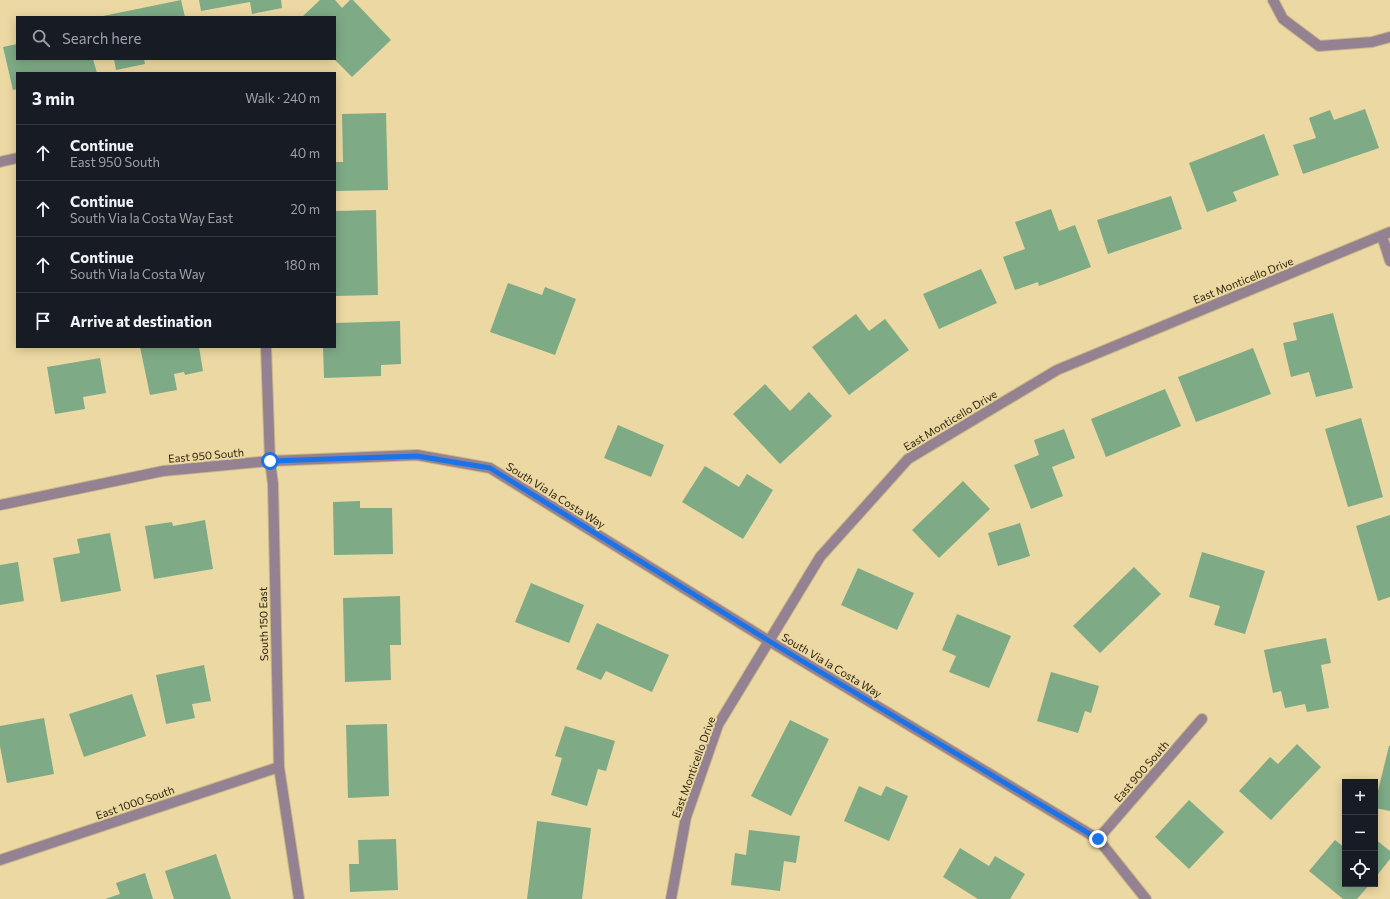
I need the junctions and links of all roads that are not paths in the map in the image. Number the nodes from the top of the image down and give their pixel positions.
1 (1273, 0) edge
2 (1390, 37) edge
3 (16, 158) edge
4 (0, 162) edge
5 (1386, 234) edge
6 (1390, 260) edge
7 (266, 348) edge
8 (270, 461) junction
9 (490, 468) joint
10 (0, 505) edge
11 (769, 641) junction
12 (1202, 719) dead end
13 (278, 767) junction
14 (1098, 839) junction
15 (0, 860) edge
16 (299, 899) edge
17 (671, 899) edge
18 (1146, 899) edge

1 - 2 street
3 - 4 street
5 - 6 street
5 - 11 street, East Monticello Drive
7 - 8 street, South 150 East
8 - 9 street, East 950 South
8 - 10 street, East 950 South
8 - 13 street, South 150 East
9 - 11 street, South Via la Costa Way
11 - 14 street, South Via la Costa Way
11 - 17 street, East Monticello Drive
12 - 14 street, East 900 South
13 - 15 street, East 1000 South
13 - 16 street, South 150 East
14 - 18 street, South Via la Costa Way

